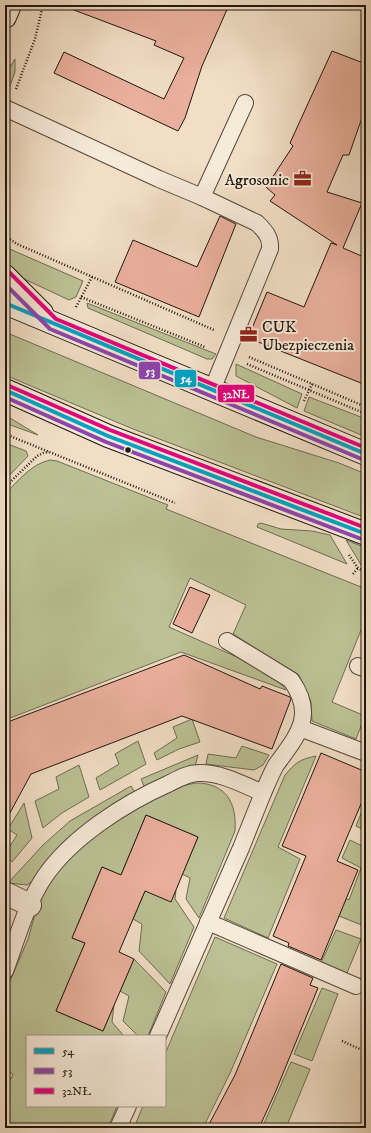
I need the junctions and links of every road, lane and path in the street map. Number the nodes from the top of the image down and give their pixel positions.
1 (10, 5) edge
2 (43, 5) edge
3 (5, 17) edge
4 (245, 103) dead end
5 (7, 109) edge
6 (202, 197) junction
7 (5, 236) edge
8 (5, 276) edge
9 (81, 297) dead end
10 (5, 303) edge
11 (53, 324) junction
12 (312, 384) dead end
13 (5, 390) edge
14 (212, 390) junction
15 (309, 390) dead end
16 (5, 434) edge
17 (50, 451) junction
18 (366, 454) edge
19 (5, 487) edge
20 (175, 503) dead end
21 (366, 534) edge
22 (366, 573) edge
23 (353, 574) dead end
24 (228, 641) dead end
25 (300, 728) junction
26 (366, 753) edge
27 (262, 793) junction
28 (5, 893) edge
29 (30, 905) junction
30 (208, 922) junction
31 (5, 971) edge
32 (356, 986) dead end
33 (158, 1035) edge
34 (342, 1041) dead end
35 (366, 1052) edge
36 (128, 1107) edge
37 (118, 1128) edge

1 - 3 main road
2 - 5 path
4 - 6 lane
5 - 6 lane
6 - 14 lane
7 - 9 path
8 - 11 main road
10 - 11 main road
11 - 14 main road
12 - 15 path
13 - 21 main road
14 - 18 main road
16 - 17 path
17 - 19 path
17 - 20 path
22 - 23 path
24 - 25 lane
25 - 26 lane
25 - 27 lane
27 - 29 lane
27 - 30 lane
28 - 29 main road
29 - 31 lane
30 - 32 lane
30 - 33 lane
34 - 35 path
36 - 37 lane

